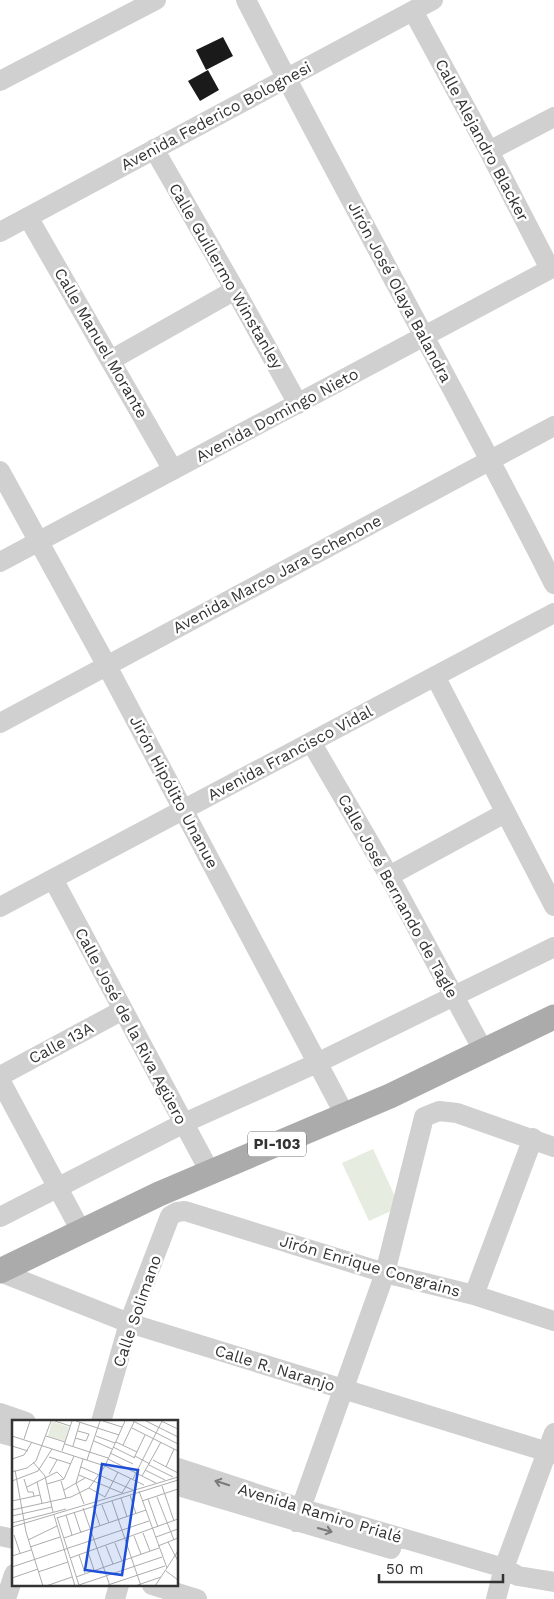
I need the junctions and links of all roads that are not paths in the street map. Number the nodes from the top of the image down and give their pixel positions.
1 (156, 0) edge
2 (246, 0) edge
3 (433, 0) edge
4 (413, 11) junction
5 (286, 78) junction
6 (0, 81) edge
7 (554, 117) edge
8 (154, 150) junction
9 (489, 151) junction
10 (28, 217) junction
11 (0, 232) edge
12 (552, 268) edge
13 (235, 290) junction
14 (424, 337) junction
15 (111, 360) junction
16 (298, 404) junction
17 (554, 426) edge
18 (491, 460) junction
19 (173, 470) junction
20 (0, 471) edge
21 (39, 542) junction
22 (0, 562) edge
23 (554, 584) edge
24 (554, 614) edge
25 (107, 666) junction
26 (435, 676) junction
27 (0, 723) edge
28 (310, 742) junction
29 (184, 810) junction
30 (505, 813) junction
31 (389, 876) junction
32 (53, 879) junction
33 (554, 906) edge
34 (0, 907) edge
35 (554, 947) edge
36 (454, 996) junction
37 (123, 1010) junction
38 (554, 1017) edge
39 (484, 1050) junction
40 (317, 1063) junction
41 (0, 1076) edge
42 (0, 1080) edge
43 (344, 1115) junction
44 (184, 1124) junction
45 (532, 1138) junction
46 (554, 1147) edge
47 (210, 1172) junction
48 (58, 1187) junction
49 (185, 1211) joint
50 (0, 1217) edge
51 (81, 1230) junction
52 (0, 1271) edge
53 (385, 1273) junction
54 (474, 1295) junction
55 (554, 1321) edge
56 (129, 1323) junction
57 (344, 1388) junction
58 (0, 1414) edge
59 (20, 1420) edge
60 (102, 1420) edge
61 (554, 1433) edge
62 (550, 1453) edge
63 (179, 1468) edge
64 (179, 1486) edge
65 (298, 1515) junction
66 (12, 1580) edge
67 (505, 1581) edge
68 (554, 1582) edge
69 (119, 1586) edge
70 (155, 1586) edge
71 (6, 1599) edge
72 (115, 1599) edge
73 (197, 1599) edge

1 - 6 street
2 - 5 street, Jirón José Olaya Balandra
3 - 4 street, Avenida Federico Bolognesi
4 - 5 street, Avenida Federico Bolognesi
4 - 9 street, Calle Alejandro Blacker
5 - 8 street, Avenida Federico Bolognesi
5 - 14 street, Jirón José Olaya Balandra
7 - 9 street
8 - 10 street, Avenida Federico Bolognesi
8 - 13 street, Calle Guillermo Winstanley
9 - 12 street, Calle Alejandro Blacker
10 - 11 street, Avenida Federico Bolognesi
10 - 15 street, Calle Manuel Morante
12 - 14 street, Avenida Domingo Nieto
13 - 15 street
13 - 16 street, Calle Guillermo Winstanley
14 - 16 street, Avenida Domingo Nieto
14 - 18 street, Jirón José Olaya Balandra
15 - 19 street, Calle Manuel Morante
16 - 19 street, Avenida Domingo Nieto
17 - 18 street, Avenida Marco Jara Schenone
18 - 23 street, Jirón José Olaya Balandra
18 - 25 street, Avenida Marco Jara Schenone
19 - 21 street, Avenida Domingo Nieto
20 - 21 street, Jirón Hipólito Unanue
21 - 22 street, Avenida Domingo Nieto
21 - 25 street, Jirón Hipólito Unanue
24 - 26 street, Avenida Francisco Vidal
25 - 27 street, Avenida Marco Jara Schenone
25 - 29 street, Jirón Hipólito Unanue
26 - 28 street, Avenida Francisco Vidal
26 - 30 street
28 - 29 street, Avenida Francisco Vidal
28 - 31 street, Calle José Bernando de Tagle
29 - 32 street, Avenida Francisco Vidal
29 - 40 street, Jirón Hipólito Unanue
30 - 31 street
30 - 33 street
31 - 36 street, Calle José Bernando de Tagle
32 - 34 street, Avenida Francisco Vidal
32 - 37 street, Calle José de la Riva Agüero
35 - 36 street
36 - 39 street, Calle José Bernando de Tagle
36 - 40 street
37 - 41 street, Calle 13A
37 - 44 street, Calle José de la Riva Agüero
38 - 39 main road, PI-103
39 - 43 main road, PI-103
40 - 43 street, Jirón Hipólito Unanue
40 - 44 street
42 - 48 street
43 - 47 main road, PI-103
44 - 47 street, Calle José de la Riva Agüero
44 - 48 street
45 - 46 street
45 - 53 street
45 - 54 street
47 - 51 main road, PI-103
48 - 50 street
48 - 51 street
49 - 53 street, Jirón Enrique Congrains
49 - 56 street, Calle Solimano
51 - 52 main road, PI-103
52 - 56 street, Calle R. Naranjo
53 - 54 street, Jirón Enrique Congrains
53 - 57 street
54 - 55 street, Jirón Enrique Congrains
56 - 57 street, Calle R. Naranjo
56 - 60 street, Calle Solimano
57 - 62 street, Calle R. Naranjo
57 - 65 street
58 - 59 street
61 - 62 street
62 - 67 street
65 -> 63 street, Avenida Ramiro Prialé
64 - 65 street, Avenida Ramiro Prialé
65 - 67 street, Avenida Ramiro Prialé
66 - 71 street
67 - 68 street, Avenida Ramiro Prialé
69 - 72 street
70 - 73 street

